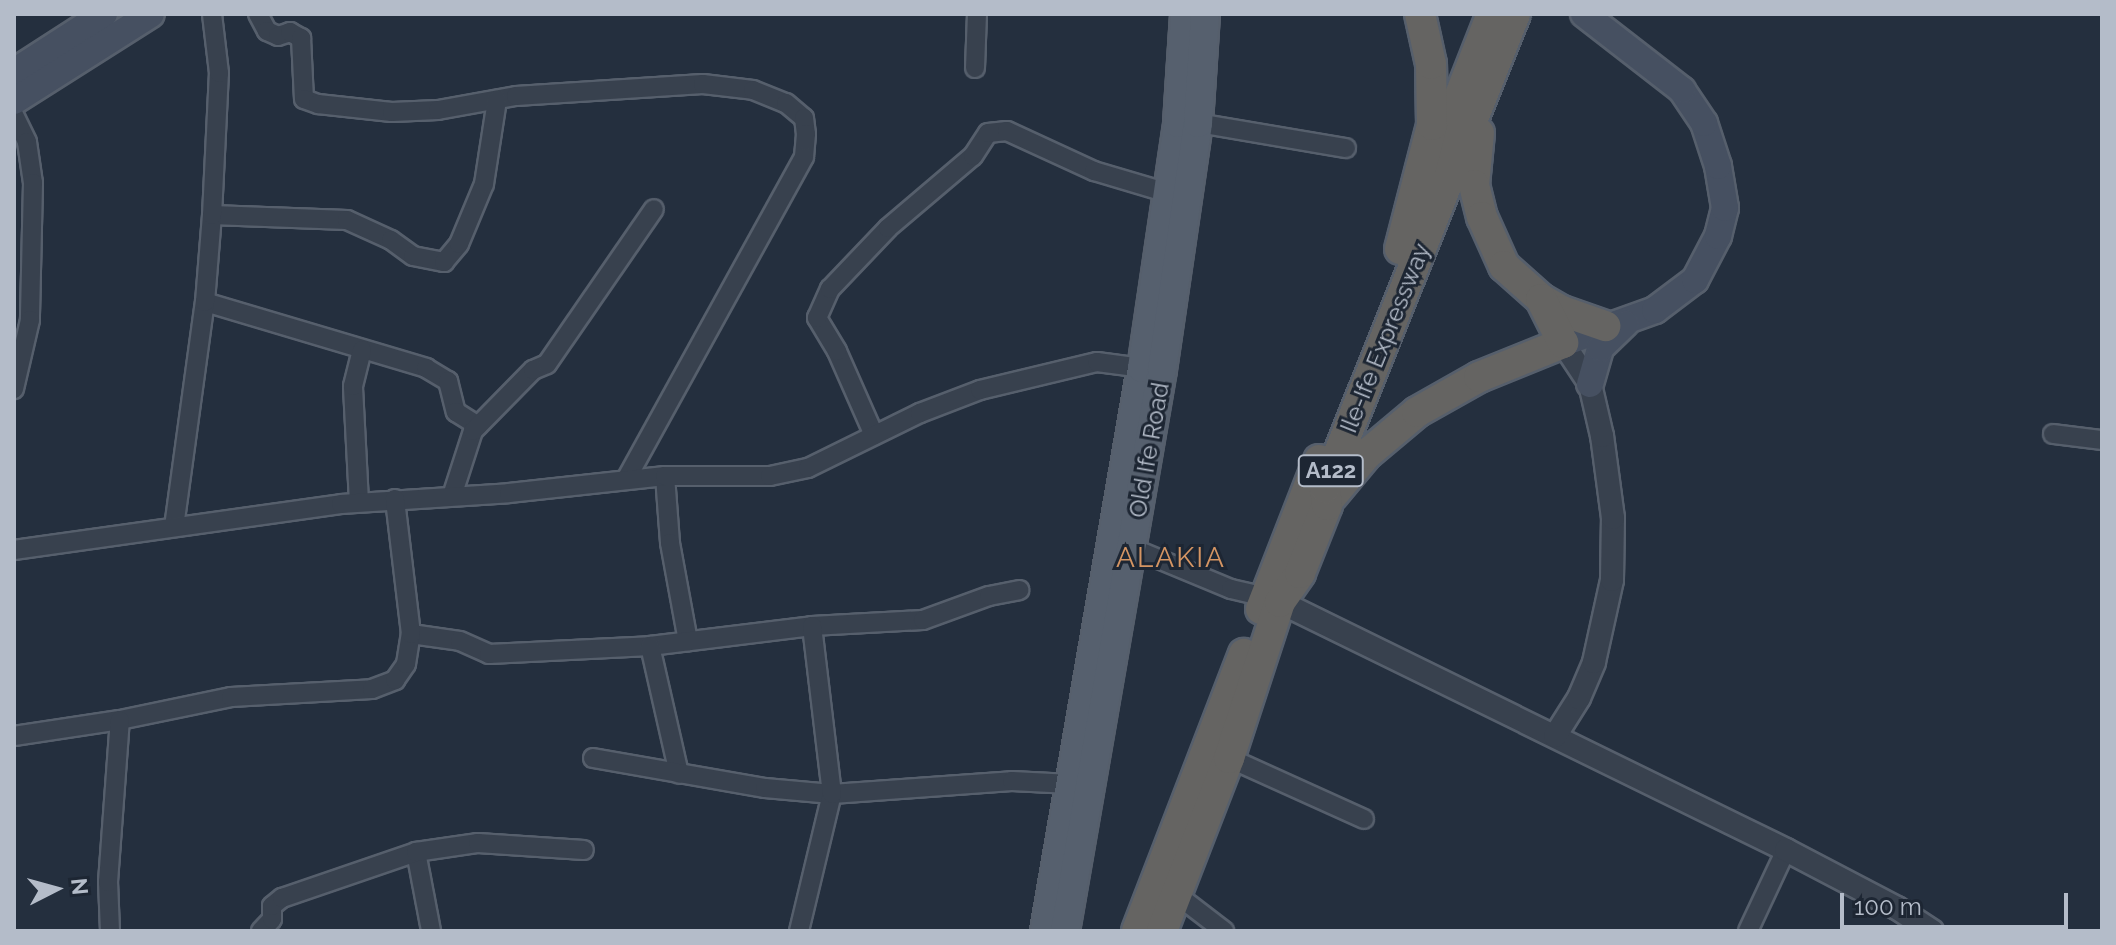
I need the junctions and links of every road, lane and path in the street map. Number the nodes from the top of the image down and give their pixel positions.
1 (104, 14) edge
2 (151, 14) edge
3 (212, 14) edge
4 (258, 14) edge
5 (977, 14) edge
6 (1185, 14) edge
7 (1205, 14) edge
8 (1420, 14) edge
9 (1492, 14) edge
10 (1515, 14) edge
11 (1584, 14) edge
12 (1496, 62) junction
13 (975, 68) dead end
14 (14, 72) edge
15 (497, 100) junction
16 (14, 101) edge
17 (14, 115) edge
18 (1198, 123) junction
19 (1346, 148) dead end
20 (1168, 193) junction
21 (654, 209) dead end
22 (212, 215) junction
23 (1400, 249) junction
24 (1541, 299) junction
25 (205, 302) junction
26 (1619, 322) junction
27 (1563, 343) junction
28 (362, 350) junction
29 (1142, 368) junction
30 (1590, 384) junction
31 (14, 389) edge
32 (478, 426) junction
33 (2053, 434) dead end
34 (874, 435) junction
35 (2102, 440) edge
36 (665, 476) junction
37 (626, 479) junction
38 (452, 496) junction
39 (395, 499) junction
40 (359, 502) junction
41 (1327, 505) junction
42 (174, 527) junction
43 (1132, 548) junction
44 (14, 550) edge
45 (1019, 590) dead end
46 (1112, 598) junction
47 (1273, 600) junction
48 (812, 626) junction
49 (411, 634) junction
50 (688, 641) junction
51 (650, 646) junction
52 (1579, 698) junction
53 (120, 720) junction
54 (14, 736) edge
55 (1555, 736) junction
56 (1590, 753) junction
57 (593, 758) dead end
58 (1229, 758) junction
59 (679, 774) junction
60 (1071, 784) junction
61 (832, 794) junction
62 (1364, 819) dead end
63 (584, 850) dead end
64 (1786, 850) junction
65 (416, 852) junction
66 (1176, 894) junction
67 (110, 931) edge
68 (261, 931) edge
69 (431, 931) edge
70 (799, 931) edge
71 (1045, 931) edge
72 (1065, 931) edge
73 (1137, 931) edge
74 (1162, 931) edge
75 (1224, 931) edge
76 (1748, 931) edge
77 (1932, 931) edge

1 - 14 main road
2 - 16 main road
3 - 22 street
4 - 15 street
5 - 13 street
6 - 20 main road, Old Ife Road
7 - 18 main road, Old Ife Road
8 - 23 highway
9 - 23 highway, Ile-Ife Expressway / A122
10 - 12 highway, Ile-Ife Expressway / A122
11 - 26 main road
12 - 24 highway
12 - 41 highway, Ile-Ife Expressway / A122
15 - 22 street
15 - 37 street
17 - 31 street
18 - 19 street
18 - 43 main road, Old Ife Road
20 - 29 main road, Old Ife Road
20 - 34 street
21 - 32 street
22 - 25 street
23 - 47 highway, Ile-Ife Expressway / A122
24 - 26 highway
24 - 27 highway
25 - 28 street
25 - 42 street
26 - 27 main road
26 - 30 main road
27 - 30 street
27 - 41 highway
28 - 32 street
28 - 40 street
29 - 34 street
29 - 46 main road, Old Ife Road
30 - 52 street
32 - 38 street
33 - 35 street
34 - 36 street
36 - 37 street
36 - 50 street
37 - 38 street
38 - 39 street
39 - 40 street
39 - 49 street
40 - 42 street
41 - 47 highway, Ile-Ife Expressway / A122
42 - 44 street
43 - 46 main road, Old Ife Road
43 - 47 street
45 - 48 street
46 - 60 main road, Old Ife Road
46 - 72 main road, Old Ife Road
47 - 55 street
47 - 58 highway, Ile-Ife Expressway / A122
47 - 73 highway, Ile-Ife Expressway / A122
48 - 50 street
48 - 61 street
49 - 51 street
49 - 53 street
50 - 51 street
51 - 59 street
52 - 55 street
52 - 56 street
53 - 54 street
53 - 67 street
55 - 56 street
56 - 64 street
57 - 59 street
58 - 62 street
58 - 66 highway, Ile-Ife Expressway / A122
59 - 61 street
60 - 61 street
60 - 71 main road, Old Ife Road
61 - 70 street
63 - 65 street
64 - 76 street
64 - 77 street
65 - 68 street
65 - 69 street
66 - 74 highway, Ile-Ife Expressway / A122
66 - 75 street

